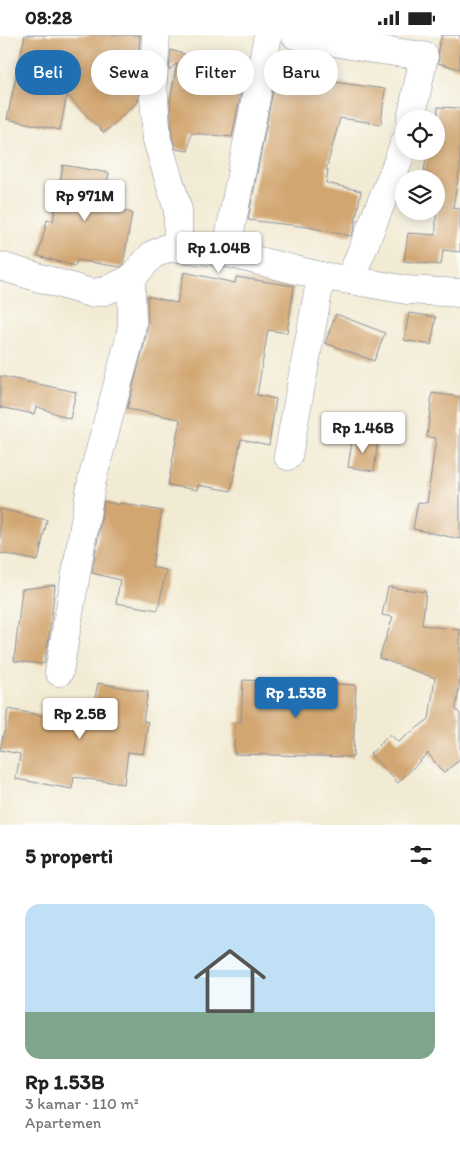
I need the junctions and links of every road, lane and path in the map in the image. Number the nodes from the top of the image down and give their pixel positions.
1 (156, 35) edge
2 (268, 35) edge
3 (295, 35) edge
4 (427, 46) edge
5 (413, 110) edge
6 (398, 160) edge
7 (178, 248) junction
8 (226, 253) junction
9 (0, 266) edge
10 (322, 276) junction
11 (131, 279) junction
12 (350, 280) junction
13 (460, 293) edge
14 (288, 456) dead end
15 (60, 672) dead end

1 - 7 street
2 - 8 street
3 - 4 street
4 - 5 street
6 - 12 street
7 - 8 street
7 - 11 street
8 - 10 street
9 - 11 street
10 - 12 street
10 - 14 street
11 - 15 street
12 - 13 street

